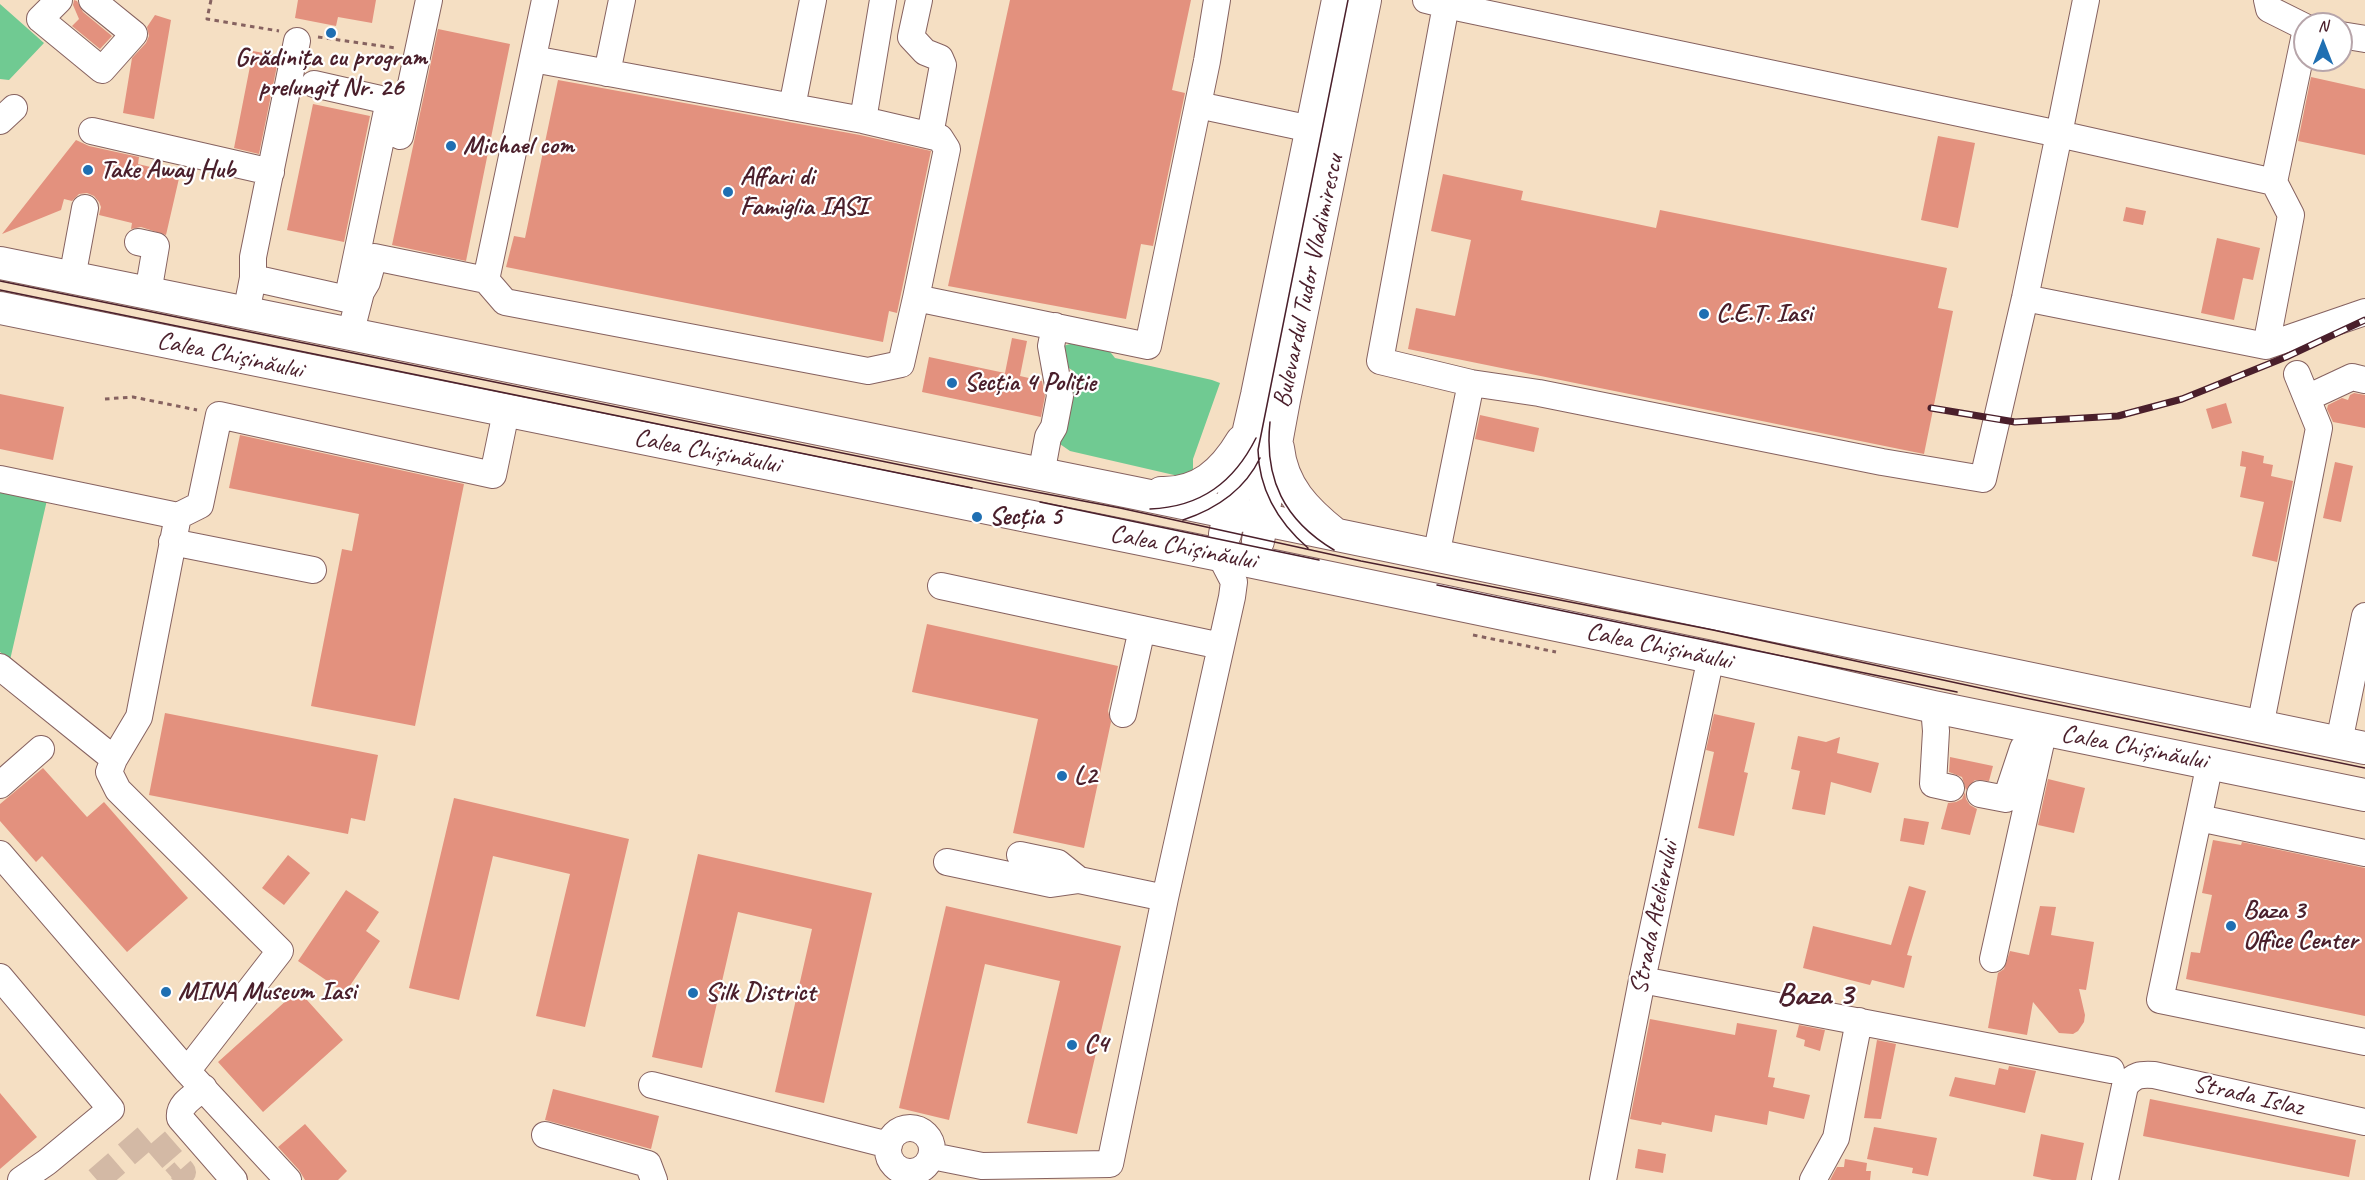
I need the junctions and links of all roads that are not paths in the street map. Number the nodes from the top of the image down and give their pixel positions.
1 (59, 0) edge
2 (92, 0) edge
3 (429, 0) edge
4 (545, 0) edge
5 (622, 0) edge
6 (813, 0) edge
7 (883, 0) edge
8 (919, 0) edge
9 (1217, 0) edge
10 (1338, 0) edge
11 (1365, 0) edge
12 (2086, 0) edge
13 (2267, 0) edge
14 (1440, 2) edge
15 (2293, 21) edge
16 (298, 36) road end
17 (533, 59) junction
18 (2297, 72) edge
19 (606, 73) junction
20 (314, 84) dead end
21 (1198, 105) junction
22 (792, 107) junction
23 (863, 120) junction
24 (92, 131) dead end
25 (1325, 132) junction
26 (2059, 134) junction
27 (930, 135) junction
28 (271, 172) junction
29 (2274, 182) junction
30 (85, 208) dead end
31 (138, 242) dead end
32 (374, 257) junction
33 (0, 263) edge
34 (72, 278) junction
35 (253, 278) junction
36 (486, 280) junction
37 (148, 293) junction
38 (354, 295) junction
39 (916, 298) junction
40 (2025, 298) junction
41 (0, 308) edge
42 (2365, 312) edge
43 (246, 313) junction
44 (1055, 326) junction
45 (345, 334) junction
46 (2266, 346) junction
47 (2297, 374) dead end
48 (2365, 380) edge
49 (1471, 383) junction
50 (2307, 398) junction
51 (507, 412) junction
52 (1263, 433) junction
53 (1041, 475) junction
54 (0, 479) edge
55 (1135, 493) junction
56 (1229, 513) junction
57 (178, 516) junction
58 (1262, 520) junction
59 (1338, 536) junction
60 (172, 542) junction
61 (1436, 556) junction
62 (1236, 566) junction
63 (313, 570) dead end
64 (941, 585) dead end
65 (2365, 616) edge
66 (1142, 629) junction
67 (1221, 646) junction
68 (1711, 657) junction
69 (0, 667) edge
70 (1934, 707) junction
71 (1123, 714) dead end
72 (2260, 727) junction
73 (2044, 729) junction
74 (2352, 745) edge
75 (40, 749) dead end
76 (114, 759) junction
77 (2210, 763) junction
78 (0, 785) edge
79 (1951, 788) dead end
80 (1980, 794) dead end
81 (2365, 795) edge
82 (2199, 819) junction
83 (2365, 853) edge
84 (0, 854) edge
85 (1020, 855) dead end
86 (947, 862) dead end
87 (1079, 880) junction
88 (1165, 898) junction
89 (1993, 959) dead end
90 (0, 976) edge
91 (1642, 980) junction
92 (1859, 1021) junction
93 (2365, 1042) edge
94 (2121, 1074) junction
95 (196, 1080) junction
96 (652, 1085) dead end
97 (2365, 1122) edge
98 (545, 1135) dead end
99 (21, 1180) edge
100 (234, 1180) edge
101 (288, 1180) edge
102 (654, 1180) edge
103 (1603, 1180) edge
104 (1813, 1180) edge
105 (2105, 1180) edge

1 - 2 street
3 - 32 street
4 - 17 street
5 - 19 street
6 - 22 street
7 - 23 street
8 - 27 street
9 - 21 street
10 - 25 main road, Bulevardul Tudor Vladimirescu
11 - 25 main road, Bulevardul Tudor Vladimirescu
12 - 26 street
13 - 15 street
14 - 26 street
14 - 49 street
16 - 28 street
17 - 19 street
17 - 36 street
18 - 29 street
19 - 22 street
20 - 38 street
21 - 25 street
21 - 44 street
22 - 23 street
23 - 27 street
24 - 28 street
25 - 52 main road, Bulevardul Tudor Vladimirescu
26 - 29 street
26 - 40 street
27 - 39 street
28 - 35 street
29 - 46 street
30 - 34 street
31 - 37 street
32 - 36 street
32 - 38 street
33 - 34 main road, Calea Chișinăului
34 - 37 main road, Calea Chișinăului
35 - 38 street
35 - 43 street
36 - 39 street
37 - 43 main road, Calea Chișinăului
38 - 45 street
39 - 44 street
40 - 46 street
40 - 49 street
41 - 51 main road, Calea Chișinăului
42 - 46 street
43 - 45 main road, Calea Chișinăului
44 - 53 street
45 - 53 main road, Calea Chișinăului
47 - 50 street
48 - 50 street
49 - 61 street
50 - 72 street
51 - 57 street
51 - 62 main road, Calea Chișinăului
52 - 55 main road
52 - 56 main road, Bulevardul Tudor Vladimirescu
52 - 58 main road, Bulevardul Tudor Vladimirescu
52 - 59 main road
53 - 55 main road, Calea Chișinăului
54 - 57 street
55 - 56 main road, Calea Chișinăului
56 - 58 main road, Calea Chișinăului
56 - 62 main road, Bulevardul Tudor Vladimirescu
57 - 60 street
58 - 59 main road, Calea Chișinăului
58 - 62 main road, Bulevardul Tudor Vladimirescu
59 - 61 main road, Calea Chișinăului
60 - 63 street
60 - 76 street
61 - 72 main road, Calea Chișinăului
62 - 67 street
62 - 68 main road, Calea Chișinăului
64 - 66 street
65 - 74 street
66 - 67 street
66 - 71 street
67 - 88 street
68 - 70 main road, Calea Chișinăului
68 - 91 street, Strada Atelierului
69 - 76 street
70 - 73 main road, Calea Chișinăului
70 - 79 street
72 - 74 main road, Calea Chișinăului
73 - 77 main road, Calea Chișinăului
73 - 80 street
73 - 89 street
75 - 78 street
76 - 95 street
77 - 81 main road, Calea Chișinăului
77 - 82 street
82 - 83 street
82 - 93 street
84 - 95 street
85 - 87 street
86 - 87 street
87 - 88 street
88 - 96 street
90 - 99 street
91 - 92 street, Strada Islaz
91 - 103 street, Strada Atelierului
92 - 94 street, Strada Islaz
92 - 104 street
94 - 97 street, Strada Islaz
94 - 105 street
95 - 100 street
95 - 101 street
98 - 102 street

